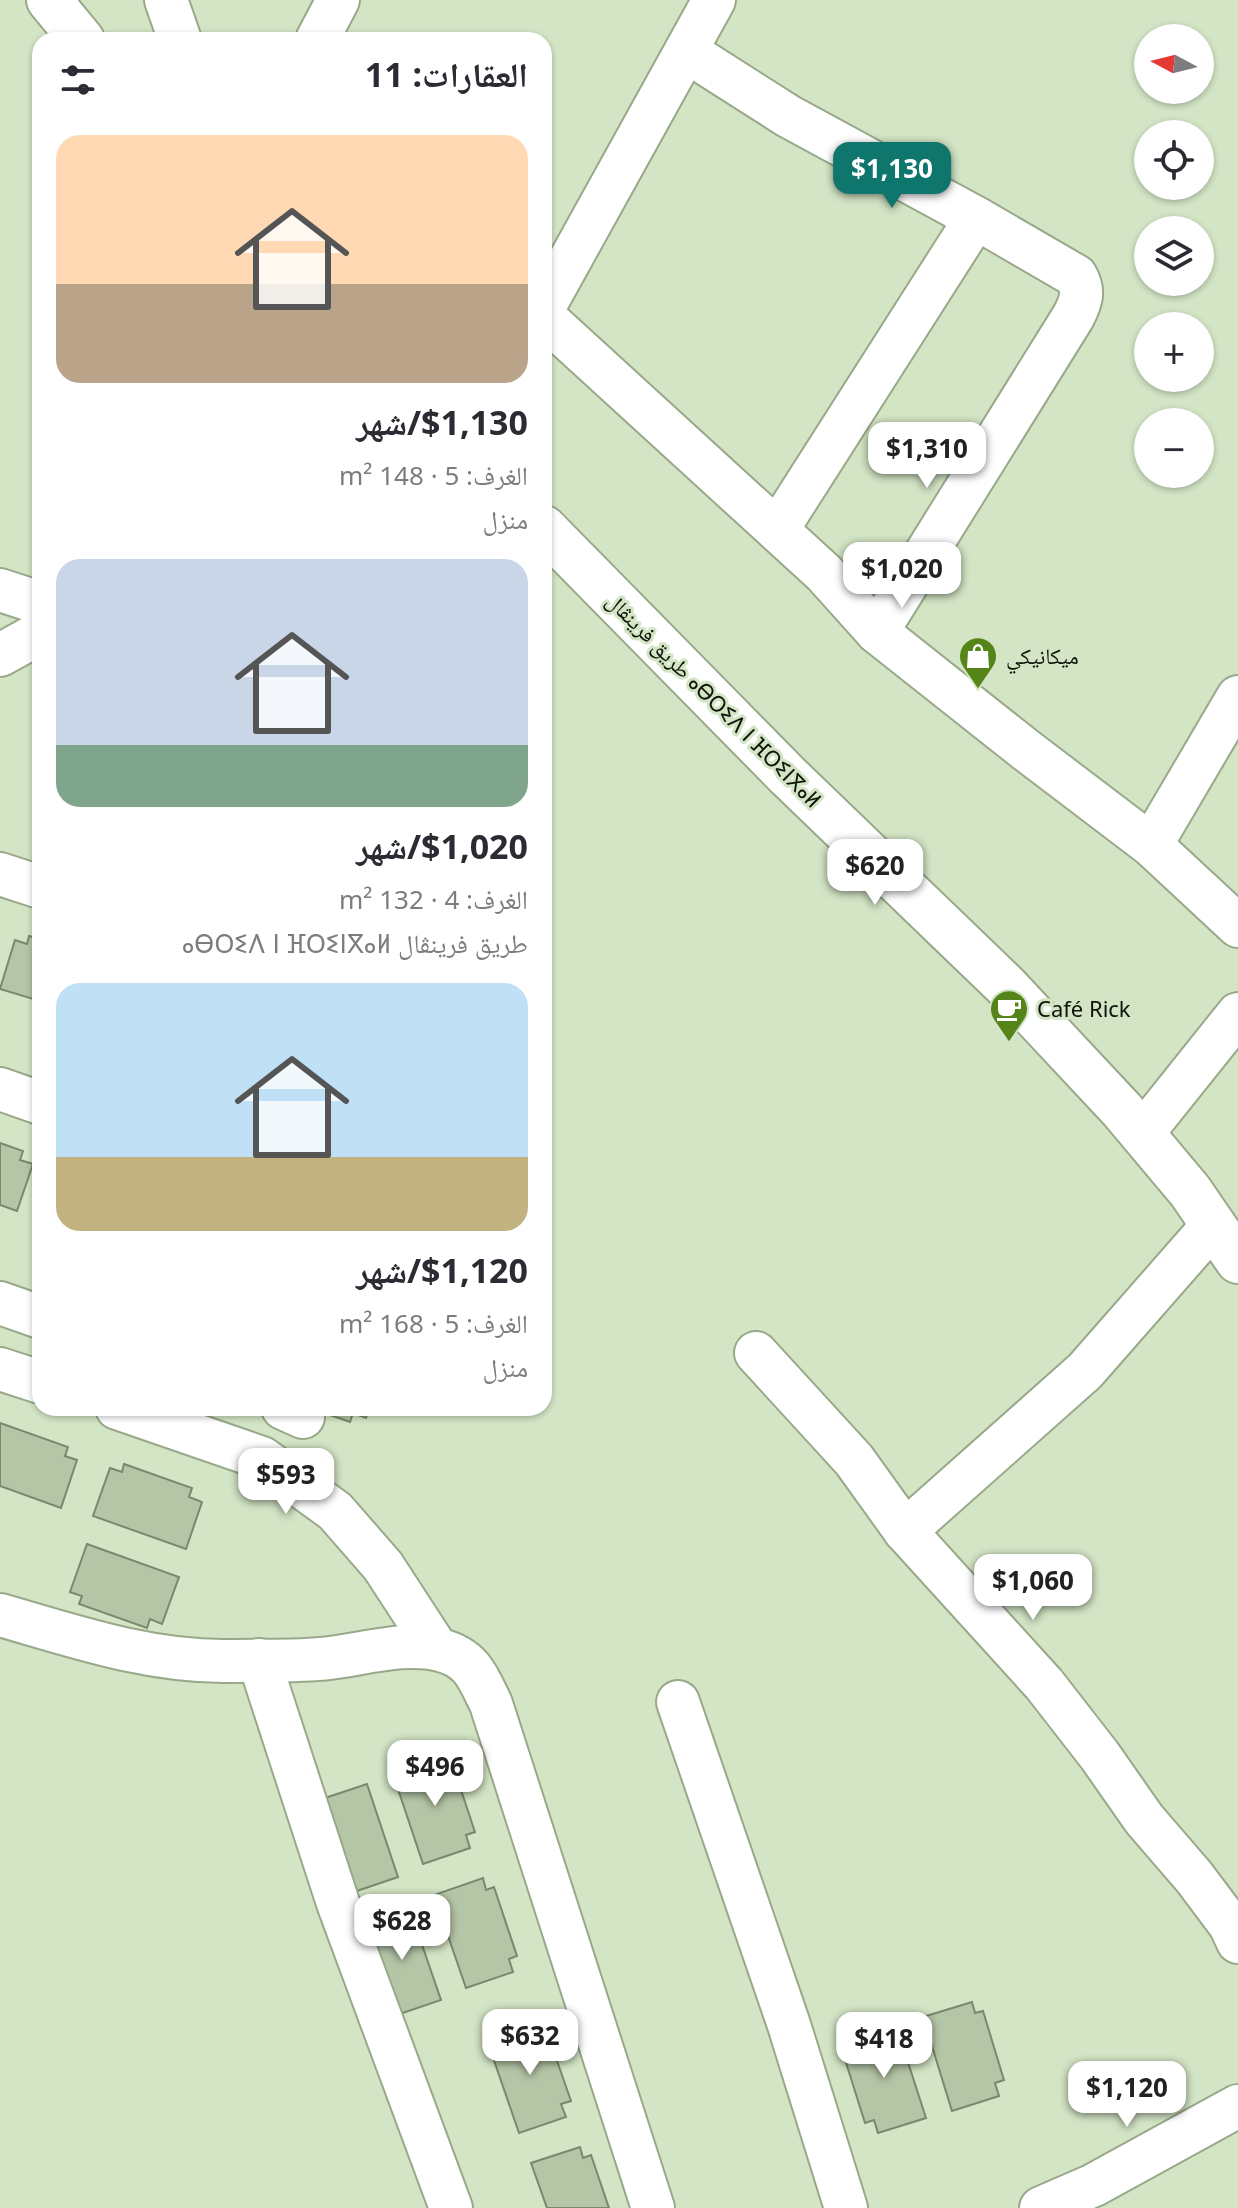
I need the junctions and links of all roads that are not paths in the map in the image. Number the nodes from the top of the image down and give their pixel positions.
1 (49, 0) edge
2 (166, 0) edge
3 (338, 0) edge
4 (714, 0) edge
5 (75, 32) edge
6 (177, 32) edge
7 (321, 32) edge
8 (686, 51) junction
9 (976, 218) junction
10 (552, 293) edge
11 (552, 324) edge
12 (777, 530) junction
13 (552, 536) edge
14 (0, 590) edge
15 (32, 600) edge
16 (877, 632) junction
17 (32, 637) edge
18 (0, 655) edge
19 (1238, 697) edge
20 (1151, 845) junction
21 (0, 874) edge
22 (32, 884) edge
23 (1238, 926) edge
24 (1238, 1014) edge
25 (0, 1089) edge
26 (32, 1100) edge
27 (1142, 1134) junction
28 (1213, 1225) junction
29 (1238, 1261) edge
30 (0, 1303) edge
31 (32, 1314) edge
32 (756, 1353) dead end
33 (0, 1369) edge
34 (32, 1379) edge
35 (140, 1416) edge
36 (905, 1531) junction
37 (0, 1615) edge
38 (437, 1649) junction
39 (259, 1660) junction
40 (678, 1702) dead end
41 (1238, 1942) edge
42 (1238, 2106) edge
43 (451, 2208) edge
44 (653, 2208) edge
45 (846, 2208) edge
46 (1041, 2208) edge

1 - 5 main road
2 - 6 street
3 - 7 street
4 - 8 street
8 - 9 street
8 - 10 street
9 - 12 street
9 - 16 street
11 - 12 street
12 - 16 street
13 - 27 main road, طريق فرينڨال ⴰⴱⵔⵉⴷ ⵏ ⴼⵔⵉⵏⴳⴰⵍ
14 - 15 street
16 - 20 street
17 - 18 street
19 - 20 street
20 - 23 street
21 - 22 street
24 - 27 street
25 - 26 street
27 - 28 main road, طريق فرينڨال ⴰⴱⵔⵉⴷ ⵏ ⴼⵔⵉⵏⴳⴰⵍ
28 - 29 main road, طريق فرينڨال ⴰⴱⵔⵉⴷ ⵏ ⴼⵔⵉⵏⴳⴰⵍ
28 - 36 street
30 - 31 street
32 - 36 street
33 - 34 street
35 - 38 street
36 - 41 street
37 - 39 street
38 - 39 street
38 - 44 street
39 - 43 street
40 - 45 street
42 - 46 street

